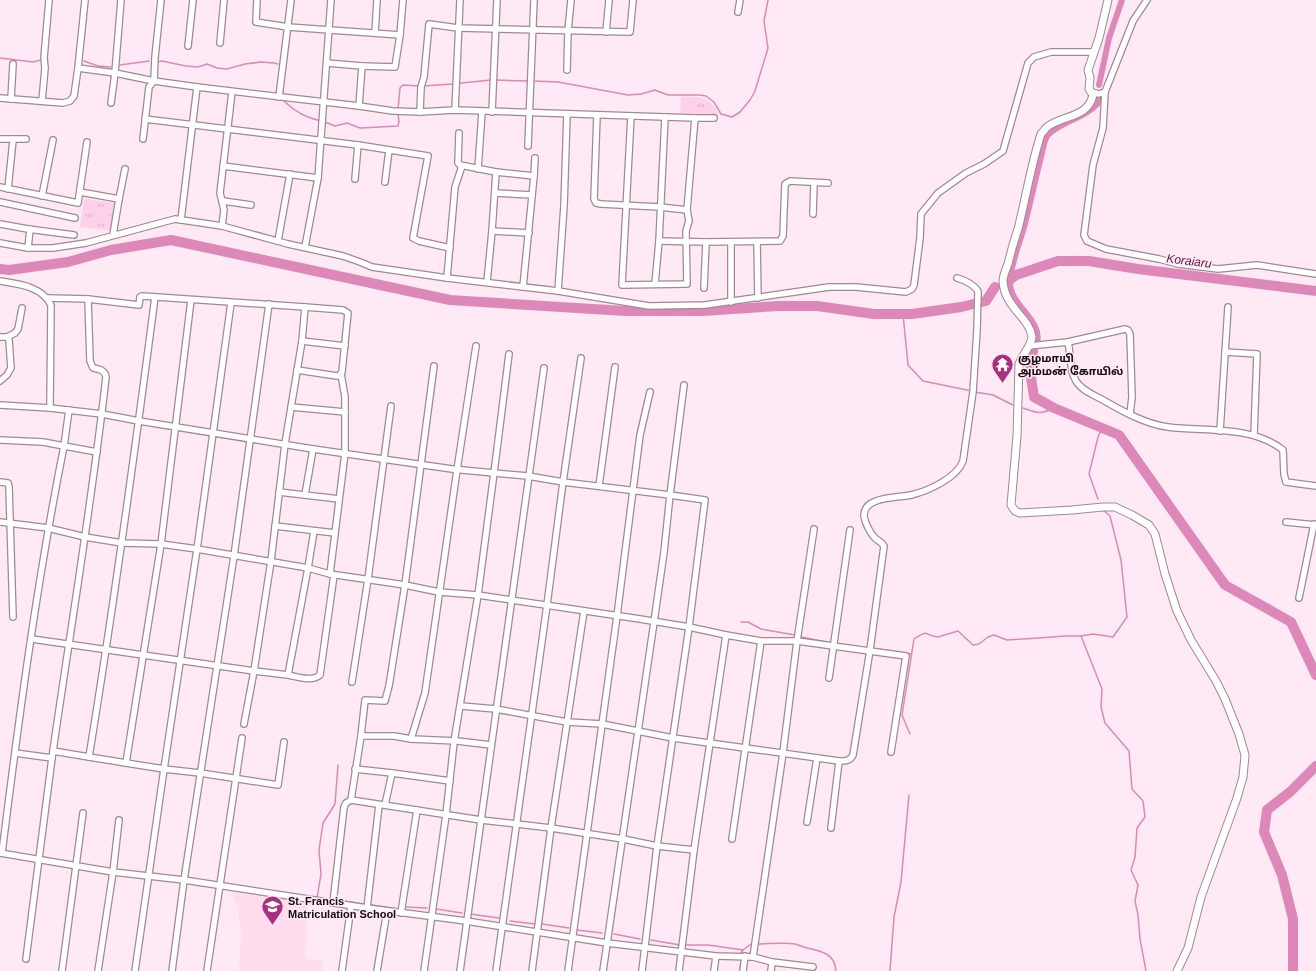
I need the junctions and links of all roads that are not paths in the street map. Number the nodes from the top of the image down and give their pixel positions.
1 (49, 0) edge
2 (85, 0) edge
3 (121, 0) edge
4 (161, 0) edge
5 (193, 0) edge
6 (224, 0) edge
7 (257, 0) edge
8 (291, 0) edge
9 (331, 0) edge
10 (377, 0) edge
11 (403, 0) edge
12 (460, 0) edge
13 (497, 0) edge
14 (534, 0) edge
15 (572, 0) edge
16 (609, 0) edge
17 (634, 0) edge
18 (740, 0) edge
19 (1108, 0) edge
20 (1147, 0) edge
21 (738, 12) dead end
22 (288, 27) junction
23 (458, 28) junction
24 (329, 29) junction
25 (496, 29) junction
26 (532, 30) junction
27 (568, 31) junction
28 (606, 32) junction
29 (375, 33) junction
30 (400, 35) junction
31 (220, 44) dead end
32 (188, 46) dead end
33 (1093, 52) junction
34 (327, 63) junction
35 (13, 64) dead end
36 (362, 66) junction
37 (78, 68) junction
38 (567, 70) dead end
39 (115, 73) junction
40 (154, 81) junction
41 (197, 87) junction
42 (232, 92) junction
43 (1092, 92) junction
44 (1105, 92) junction
45 (279, 97) junction
46 (0, 98) edge
47 (11, 99) junction
48 (42, 101) junction
49 (324, 102) junction
50 (110, 103) dead end
51 (359, 106) junction
52 (455, 110) junction
53 (420, 112) junction
54 (482, 112) junction
55 (492, 112) junction
56 (529, 113) junction
57 (567, 114) junction
58 (597, 115) junction
59 (632, 116) junction
60 (665, 117) junction
61 (695, 118) junction
62 (714, 118) dead end
63 (145, 119) junction
64 (193, 124) junction
65 (228, 130) junction
66 (459, 133) dead end
67 (0, 139) edge
68 (26, 139) dead end
69 (143, 139) dead end
70 (13, 140) junction
71 (53, 140) dead end
72 (321, 141) junction
73 (87, 142) dead end
74 (358, 145) junction
75 (528, 146) dead end
76 (389, 150) junction
77 (535, 158) dead end
78 (223, 166) junction
79 (462, 166) junction
80 (124, 169) dead end
81 (478, 169) junction
82 (496, 172) junction
83 (290, 174) junction
84 (534, 176) junction
85 (318, 178) junction
86 (355, 179) dead end
87 (385, 182) dead end
88 (814, 183) junction
89 (828, 183) dead end
90 (0, 187) edge
91 (8, 189) junction
92 (80, 192) junction
93 (494, 193) junction
94 (532, 195) junction
95 (42, 196) junction
96 (119, 200) junction
97 (223, 201) junction
98 (0, 202) edge
99 (251, 204) dead end
100 (626, 206) junction
101 (660, 207) junction
102 (687, 210) junction
103 (813, 214) dead end
104 (75, 218) dead end
105 (181, 220) junction
106 (0, 224) edge
107 (222, 226) junction
108 (30, 229) junction
109 (492, 231) junction
110 (529, 234) junction
111 (74, 235) dead end
112 (113, 235) junction
113 (278, 241) junction
114 (659, 241) junction
115 (687, 242) junction
116 (706, 242) junction
117 (732, 242) junction
118 (758, 242) junction
119 (0, 243) edge
120 (28, 248) junction
121 (305, 248) junction
122 (450, 248) junction
123 (1316, 274) edge
124 (447, 278) junction
125 (957, 278) dead end
126 (0, 281) edge
127 (487, 282) junction
128 (655, 284) junction
129 (523, 287) junction
130 (704, 288) dead end
131 (558, 291) junction
132 (154, 297) junction
133 (48, 298) junction
134 (758, 298) junction
135 (88, 299) junction
136 (191, 300) junction
137 (731, 302) junction
138 (231, 303) junction
139 (269, 304) junction
140 (305, 307) junction
141 (1228, 307) dead end
142 (22, 308) dead end
143 (0, 337) edge
144 (7, 337) junction
145 (302, 341) junction
146 (1068, 342) junction
147 (345, 346) junction
148 (476, 346) dead end
149 (1028, 346) junction
150 (1225, 352) junction
151 (509, 354) dead end
152 (581, 358) dead end
153 (434, 366) dead end
154 (615, 367) dead end
155 (544, 368) dead end
156 (297, 370) junction
157 (341, 374) junction
158 (0, 381) edge
159 (684, 385) dead end
160 (650, 392) dead end
161 (0, 404) edge
162 (391, 406) dead end
163 (291, 407) junction
164 (50, 408) junction
165 (69, 410) junction
166 (345, 412) junction
167 (102, 414) junction
168 (1130, 414) junction
169 (139, 421) junction
170 (175, 427) junction
171 (1220, 431) junction
172 (213, 432) junction
173 (1254, 435) junction
174 (250, 438) junction
175 (0, 440) edge
176 (286, 444) junction
177 (64, 446) junction
178 (313, 449) junction
179 (97, 452) junction
180 (345, 453) junction
181 (384, 459) junction
182 (420, 464) junction
183 (457, 470) junction
184 (494, 473) junction
185 (528, 476) junction
186 (0, 482) edge
187 (563, 482) junction
188 (598, 486) junction
189 (1316, 486) edge
190 (634, 490) junction
191 (280, 492) junction
192 (305, 495) junction
193 (670, 495) junction
194 (339, 500) junction
195 (0, 522) edge
196 (1286, 522) dead end
197 (9, 523) junction
198 (1315, 524) edge
199 (275, 526) junction
200 (48, 528) junction
201 (814, 529) dead end
202 (850, 530) dead end
203 (314, 531) junction
204 (335, 533) junction
205 (85, 537) junction
206 (122, 542) junction
207 (161, 544) junction
208 (197, 549) junction
209 (234, 556) junction
210 (271, 562) junction
211 (308, 568) junction
212 (332, 575) junction
213 (368, 579) junction
214 (405, 585) junction
215 (439, 592) junction
216 (478, 596) junction
217 (1299, 598) dead end
218 (512, 600) junction
219 (547, 605) junction
220 (584, 611) junction
221 (617, 616) junction
222 (13, 617) dead end
223 (654, 622) junction
224 (689, 627) junction
225 (726, 636) junction
226 (32, 639) junction
227 (761, 641) junction
228 (797, 641) junction
229 (69, 644) junction
230 (833, 646) junction
231 (107, 649) junction
232 (870, 650) junction
233 (144, 655) junction
234 (180, 661) junction
235 (217, 666) junction
236 (254, 671) junction
237 (288, 675) junction
238 (829, 678) dead end
239 (352, 682) dead end
240 (461, 706) junction
241 (496, 709) junction
242 (532, 715) junction
243 (567, 722) junction
244 (244, 724) dead end
245 (602, 724) junction
246 (638, 731) junction
247 (361, 736) junction
248 (242, 738) dead end
249 (673, 738) junction
250 (411, 739) junction
251 (284, 742) dead end
252 (454, 742) junction
253 (711, 743) junction
254 (491, 745) junction
255 (745, 748) junction
256 (53, 751) junction
257 (891, 752) dead end
258 (15, 753) junction
259 (783, 753) junction
260 (89, 757) junction
261 (52, 758) junction
262 (817, 758) junction
263 (839, 761) junction
264 (126, 763) junction
265 (164, 769) junction
266 (355, 769) junction
267 (200, 773) junction
268 (392, 773) junction
269 (235, 778) junction
270 (450, 781) junction
271 (351, 800) junction
272 (382, 805) junction
273 (417, 810) junction
274 (83, 813) dead end
275 (446, 815) junction
276 (119, 820) dead end
277 (481, 820) junction
278 (807, 822) dead end
279 (516, 824) junction
280 (551, 828) junction
281 (831, 828) dead end
282 (588, 834) junction
283 (623, 839) junction
284 (732, 839) dead end
285 (657, 846) junction
286 (694, 850) junction
287 (1, 853) edge
288 (39, 860) junction
289 (76, 866) junction
290 (113, 872) junction
291 (149, 876) junction
292 (184, 880) junction
293 (220, 886) junction
294 (333, 903) junction
295 (351, 906) junction
296 (367, 908) junction
297 (387, 911) junction
298 (401, 913) junction
299 (432, 916) junction
300 (466, 921) junction
301 (502, 926) junction
302 (538, 932) junction
303 (573, 937) junction
304 (607, 943) junction
305 (645, 947) junction
306 (682, 951) junction
307 (716, 956) junction
308 (745, 956) junction
309 (752, 957) junction
310 (26, 959) dead end
311 (772, 962) junction
312 (813, 967) dead end
313 (802, 968) edge
314 (62, 971) edge
315 (98, 971) edge
316 (135, 971) edge
317 (172, 971) edge
318 (207, 971) edge
319 (342, 971) edge
320 (377, 971) edge
321 (424, 971) edge
322 (460, 971) edge
323 (496, 971) edge
324 (532, 971) edge
325 (568, 971) edge
326 (603, 971) edge
327 (642, 971) edge
328 (679, 971) edge
329 (714, 971) edge
330 (743, 971) edge
331 (771, 971) edge
332 (1177, 971) edge

1 - 48 street
2 - 37 street
3 - 39 street
4 - 40 street
5 - 32 street
6 - 31 street
7 - 22 street
8 - 22 street
9 - 24 street
10 - 29 street
11 - 30 street
12 - 23 street
13 - 25 street
14 - 26 street
15 - 27 street
16 - 28 street
17 - 28 street
18 - 21 street
19 - 33 street
20 - 44 street
22 - 24 street
22 - 45 street
23 - 25 street
23 - 52 street
23 - 53 street
24 - 29 street
24 - 34 street
25 - 26 street
25 - 55 street
26 - 27 street
26 - 56 street
27 - 28 street
27 - 38 street
29 - 30 street
30 - 36 street
33 - 43 street
33 - 134 street
34 - 36 street
34 - 49 street
35 - 47 street
36 - 51 street
37 - 39 street
37 - 48 street
39 - 40 street
39 - 50 street
40 - 41 street
40 - 63 street
41 - 42 street
41 - 64 street
42 - 45 street
42 - 65 street
43 - 44 street
43 - 149 street
44 - 123 street
45 - 49 street
46 - 47 street
47 - 48 street
49 - 51 street
49 - 72 street
51 - 53 street
52 - 53 street
52 - 54 street
54 - 55 street
54 - 81 street
55 - 56 street
56 - 57 street
56 - 75 street
57 - 58 street
57 - 131 street
58 - 59 street
58 - 100 street
59 - 60 street
59 - 100 street
60 - 61 street
60 - 101 street
61 - 62 street
61 - 102 street
63 - 64 street
63 - 69 street
64 - 65 street
64 - 105 street
65 - 72 street
65 - 78 street
66 - 79 street
67 - 70 street
68 - 70 street
70 - 91 street
71 - 95 street
72 - 74 street
72 - 85 street
73 - 92 street
74 - 76 street
74 - 86 street
76 - 87 street
76 - 122 street
77 - 84 street
78 - 83 street
78 - 97 street
79 - 81 street
79 - 122 street
80 - 96 street
81 - 82 street
82 - 84 street
82 - 93 street
83 - 85 street
83 - 113 street
84 - 94 street
85 - 121 street
88 - 89 street
88 - 103 street
88 - 118 street
90 - 91 street
91 - 95 street
92 - 95 street
92 - 96 street
93 - 94 street
93 - 109 street
94 - 110 street
96 - 112 street
97 - 99 street
97 - 107 street
98 - 104 street
100 - 101 street
100 - 128 street
101 - 102 street
101 - 114 street
102 - 115 street
105 - 107 street
105 - 112 street
106 - 108 street
107 - 113 street
108 - 111 street
108 - 120 street
109 - 110 street
109 - 127 street
110 - 129 street
112 - 120 street
113 - 121 street
114 - 115 street
114 - 128 street
115 - 116 street
115 - 128 street
116 - 117 street
116 - 130 street
117 - 118 street
117 - 137 street
118 - 134 street
119 - 120 street
121 - 124 street
122 - 124 street
124 - 127 street
125 - 232 street
126 - 133 street
127 - 129 street
129 - 131 street
131 - 137 street
132 - 135 street
132 - 136 street
132 - 169 street
133 - 135 street
133 - 164 street
134 - 137 street
135 - 167 street
136 - 138 street
136 - 170 street
138 - 139 street
138 - 172 street
139 - 140 street
139 - 174 street
140 - 145 street
140 - 147 street
141 - 150 street
142 - 144 street
143 - 144 street
144 - 158 street
145 - 147 street
145 - 156 street
146 - 149 street
146 - 168 street
146 - 168 street
147 - 157 street
148 - 183 street
149 - 332 street
150 - 171 street
150 - 173 street
151 - 184 street
152 - 187 street
153 - 182 street
154 - 188 street
155 - 185 street
156 - 157 street
156 - 163 street
157 - 166 street
159 - 193 street
160 - 190 street
161 - 164 street
162 - 181 street
163 - 166 street
163 - 176 street
164 - 165 street
165 - 167 street
165 - 177 street
166 - 180 street
167 - 169 street
167 - 179 street
168 - 171 street
169 - 170 street
169 - 206 street
170 - 172 street
170 - 207 street
171 - 173 street
172 - 174 street
172 - 208 street
173 - 189 street
174 - 176 street
174 - 209 street
175 - 177 street
176 - 178 street
176 - 191 street
177 - 179 street
177 - 200 street
178 - 180 street
178 - 192 street
179 - 205 street
180 - 181 street
180 - 194 street
181 - 182 street
181 - 213 street
182 - 183 street
182 - 214 street
183 - 184 street
183 - 215 street
184 - 185 street
184 - 216 street
185 - 187 street
185 - 218 street
186 - 197 street
187 - 188 street
187 - 219 street
188 - 190 street
190 - 193 street
190 - 221 street
191 - 192 street
191 - 199 street
192 - 194 street
193 - 223 street
193 - 224 street
194 - 204 street
195 - 197 street
196 - 198 street
197 - 200 street
197 - 222 street
198 - 217 street
199 - 203 street
199 - 210 street
200 - 205 street
200 - 226 street
201 - 228 street
202 - 230 street
203 - 204 street
203 - 211 street
204 - 212 street
205 - 206 street
205 - 229 street
206 - 207 street
206 - 231 street
207 - 208 street
207 - 233 street
208 - 209 street
208 - 234 street
209 - 210 street
209 - 235 street
210 - 211 street
210 - 236 street
211 - 212 street
211 - 237 street
212 - 213 street
212 - 237 street
213 - 214 street
213 - 239 street
214 - 215 street
214 - 247 street
215 - 216 street
215 - 250 street
216 - 218 street
216 - 240 street
218 - 219 street
218 - 241 street
219 - 220 street
219 - 242 street
220 - 221 street
220 - 243 street
221 - 223 street
221 - 245 street
223 - 224 street
223 - 246 street
224 - 225 street
224 - 249 street
225 - 227 street
225 - 253 street
226 - 229 street
226 - 258 street
227 - 228 street
227 - 255 street
228 - 230 street
228 - 259 street
229 - 231 street
229 - 256 street
230 - 232 street
230 - 238 street
231 - 233 street
231 - 260 street
232 - 257 street
232 - 263 street
233 - 234 street
233 - 264 street
234 - 235 street
234 - 265 street
235 - 236 street
235 - 267 street
236 - 237 street
236 - 244 street
240 - 241 street
240 - 252 street
241 - 242 street
241 - 254 street
242 - 243 street
242 - 279 street
243 - 245 street
243 - 280 street
245 - 246 street
245 - 282 street
246 - 249 street
246 - 283 street
247 - 250 street
247 - 266 street
248 - 269 street
249 - 253 street
249 - 285 street
250 - 252 street
251 - 269 street
252 - 254 street
252 - 270 street
253 - 255 street
253 - 286 street
254 - 277 street
255 - 259 street
255 - 284 street
256 - 260 street
256 - 261 street
258 - 261 street
258 - 287 street
259 - 262 street
259 - 309 street
260 - 264 street
261 - 288 street
262 - 263 street
262 - 278 street
263 - 281 street
264 - 265 street
265 - 267 street
265 - 291 street
266 - 268 street
266 - 271 street
267 - 269 street
267 - 292 street
268 - 270 street
268 - 272 street
269 - 293 street
270 - 275 street
271 - 272 street
271 - 294 street
272 - 273 street
272 - 296 street
273 - 275 street
273 - 298 street
274 - 289 street
275 - 277 street
275 - 299 street
276 - 290 street
277 - 279 street
277 - 300 street
279 - 280 street
279 - 301 street
280 - 282 street
280 - 302 street
282 - 283 street
282 - 303 street
283 - 285 street
283 - 304 street
285 - 286 street
285 - 305 street
286 - 306 street
287 - 288 street
288 - 289 street
288 - 310 street
289 - 290 street
289 - 314 street
290 - 291 street
290 - 315 street
291 - 292 street
291 - 316 street
292 - 293 street
292 - 317 street
293 - 294 street
293 - 318 street
294 - 295 street
295 - 296 street
295 - 319 street
296 - 297 street
297 - 298 street
297 - 320 street
298 - 299 street
299 - 300 street
299 - 321 street
300 - 301 street
300 - 322 street
301 - 302 street
301 - 323 street
302 - 303 street
302 - 324 street
303 - 304 street
303 - 325 street
304 - 305 street
304 - 326 street
305 - 306 street
305 - 327 street
306 - 307 street
306 - 328 street
307 - 308 street
307 - 329 street
308 - 309 street
308 - 330 street
309 - 311 street
311 - 313 street
311 - 331 street
312 - 313 street

